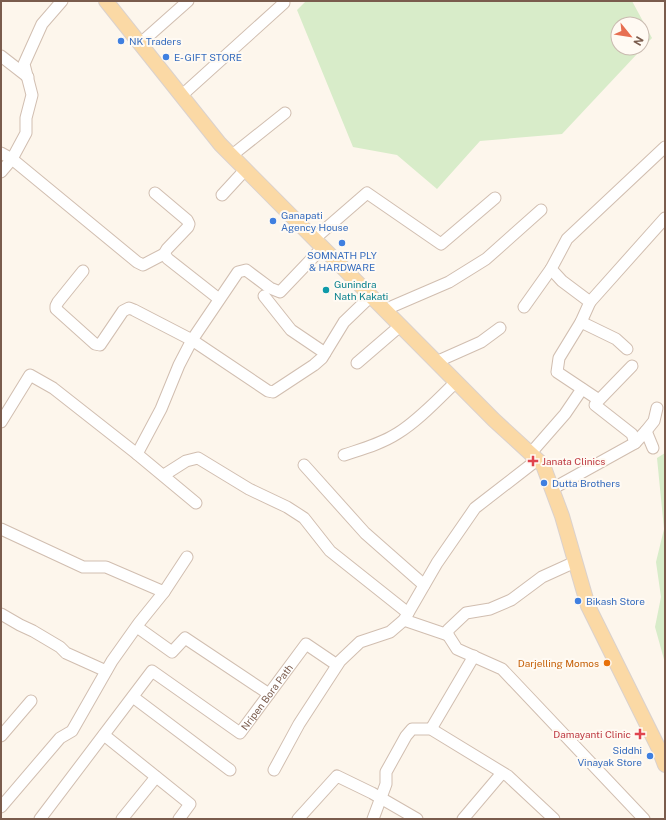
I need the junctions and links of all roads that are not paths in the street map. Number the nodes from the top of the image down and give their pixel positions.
1 (62, 1) edge
2 (188, 1) edge
3 (284, 3) dead end
4 (113, 4) edge
5 (141, 45) junction
6 (1, 56) edge
7 (28, 77) junction
8 (181, 96) junction
9 (285, 113) dead end
10 (665, 147) edge
11 (1, 153) edge
12 (231, 156) junction
13 (12, 159) junction
14 (245, 170) junction
15 (1, 172) edge
16 (155, 193) dead end
17 (222, 196) dead end
18 (495, 198) dead end
19 (540, 210) dead end
20 (665, 218) edge
21 (318, 243) junction
22 (164, 254) junction
23 (551, 269) junction
24 (83, 271) dead end
25 (264, 296) dead end
26 (371, 296) junction
27 (219, 299) junction
28 (590, 302) junction
29 (524, 306) dead end
30 (384, 310) junction
31 (581, 322) junction
32 (400, 326) junction
33 (500, 328) dead end
34 (192, 340) junction
35 (627, 348) dead end
36 (325, 353) junction
37 (436, 362) junction
38 (357, 363) dead end
39 (632, 366) dead end
40 (456, 382) junction
41 (582, 389) junction
42 (595, 405) dead end
43 (657, 408) dead end
44 (1, 422) edge
45 (646, 431) junction
46 (635, 443) junction
47 (653, 448) dead end
48 (138, 454) junction
49 (344, 454) dead end
50 (534, 457) junction
51 (304, 465) dead end
52 (164, 475) junction
53 (552, 489) junction
54 (196, 503) dead end
55 (1, 529) edge
56 (187, 557) dead end
57 (575, 562) junction
58 (424, 586) junction
59 (164, 592) junction
60 (1, 614) edge
61 (406, 616) junction
62 (137, 627) junction
63 (448, 635) junction
64 (474, 656) junction
65 (337, 664) junction
66 (106, 671) junction
67 (269, 694) junction
68 (133, 697) junction
69 (31, 701) dead end
70 (431, 729) junction
71 (1, 736) edge
72 (104, 736) junction
73 (665, 765) edge
74 (230, 770) dead end
75 (274, 770) dead end
76 (502, 773) junction
77 (156, 777) junction
78 (381, 798) junction
79 (1, 807) edge
80 (40, 819) edge
81 (122, 819) edge
82 (179, 819) edge
83 (298, 819) edge
84 (373, 819) edge
85 (417, 819) edge
86 (462, 819) edge
87 (554, 819) edge
88 (644, 819) edge

1 - 7 street
2 - 5 street
3 - 8 street
4 - 5 main road
5 - 8 main road
6 - 7 street
7 - 13 street
8 - 12 main road
9 - 12 street
10 - 23 street
11 - 13 street
12 - 14 main road
13 - 15 street
13 - 22 street
14 - 17 street
14 - 21 main road
16 - 22 street
18 - 21 street
19 - 30 street
20 - 28 street
21 - 26 main road
21 - 27 street
22 - 27 street
23 - 28 street
23 - 29 street
24 - 34 street
25 - 36 street
26 - 30 main road
26 - 36 street
27 - 34 street
28 - 31 street
30 - 32 main road
31 - 35 street
31 - 41 street
32 - 37 main road
32 - 38 street
33 - 37 street
34 - 36 street
34 - 48 street
37 - 40 main road
39 - 41 street
40 - 49 street
40 - 50 main road
41 - 50 street
42 - 46 street
43 - 45 street
44 - 48 street
45 - 46 street
45 - 47 street
46 - 53 street
48 - 52 street
50 - 53 main road
50 - 58 street
51 - 58 street
52 - 54 street
52 - 61 street
53 - 57 main road
55 - 59 street
56 - 59 street
57 - 63 street
57 - 73 main road
58 - 61 street
59 - 62 street
60 - 66 street
61 - 63 street
61 - 65 street
62 - 66 street
62 - 67 street
63 - 64 street
64 - 70 street
64 - 88 street
65 - 67 street, Nripen Bora Path
65 - 75 street
66 - 79 street
67 - 68 street, Nripen Bora Path
68 - 72 street
68 - 74 street
69 - 71 street
70 - 76 street
70 - 78 street
72 - 77 street
72 - 80 street
76 - 86 street
76 - 87 street
77 - 81 street
77 - 82 street
78 - 83 street
78 - 84 street
78 - 85 street

